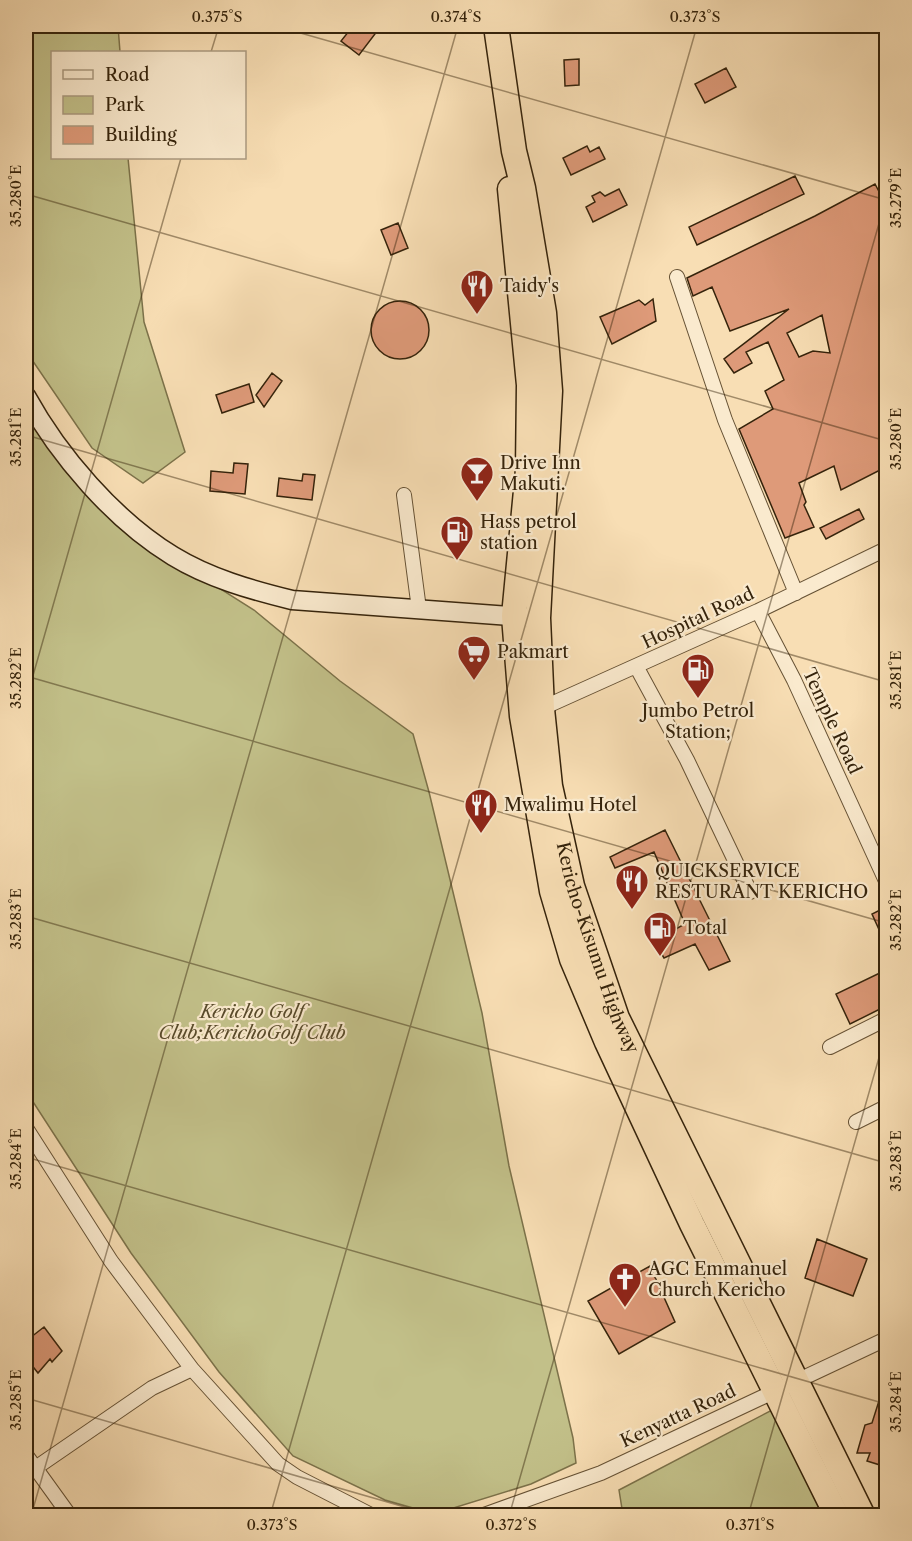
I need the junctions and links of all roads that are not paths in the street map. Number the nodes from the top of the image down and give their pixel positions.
1 (496, 26) edge
2 (677, 277) dead end
3 (26, 396) edge
4 (404, 495) dead end
5 (886, 549) edge
6 (796, 592) junction
7 (419, 609) junction
8 (758, 611) junction
9 (526, 617) junction
10 (636, 666) junction
11 (532, 712) junction
12 (886, 881) edge
13 (750, 892) dead end
14 (886, 1019) edge
15 (830, 1047) dead end
16 (886, 1107) edge
17 (856, 1122) dead end
18 (26, 1128) edge
19 (886, 1339) edge
20 (192, 1369) junction
21 (798, 1381) junction
22 (776, 1390) junction
23 (26, 1455) edge
24 (34, 1469) junction
25 (70, 1515) edge
26 (373, 1515) edge
27 (481, 1515) edge
28 (837, 1515) edge
29 (863, 1515) edge

1 - 9 highway, Kericho-Kisumu Highway
2 - 6 street
3 - 7 street
4 - 7 street
5 - 6 street, Hospital Road
6 - 8 street, Hospital Road
7 - 9 street
8 - 10 street, Hospital Road
8 - 12 street, Temple Road
9 - 11 highway, Kericho-Kisumu Highway
10 - 11 street, Hospital Road
10 - 13 street
11 - 21 highway, Kericho-Kisumu Highway
11 - 22 highway, Kericho-Kisumu Highway
14 - 15 street
16 - 17 street
18 - 20 street
19 - 21 street, Kenyatta Road
20 - 24 street
20 - 26 street
21 - 22 street, Kenyatta Road
21 - 29 highway, Kericho-Kisumu Highway
22 - 27 street, Kenyatta Road
22 - 28 highway, Kericho-Kisumu Highway
23 - 24 street
24 - 25 street

